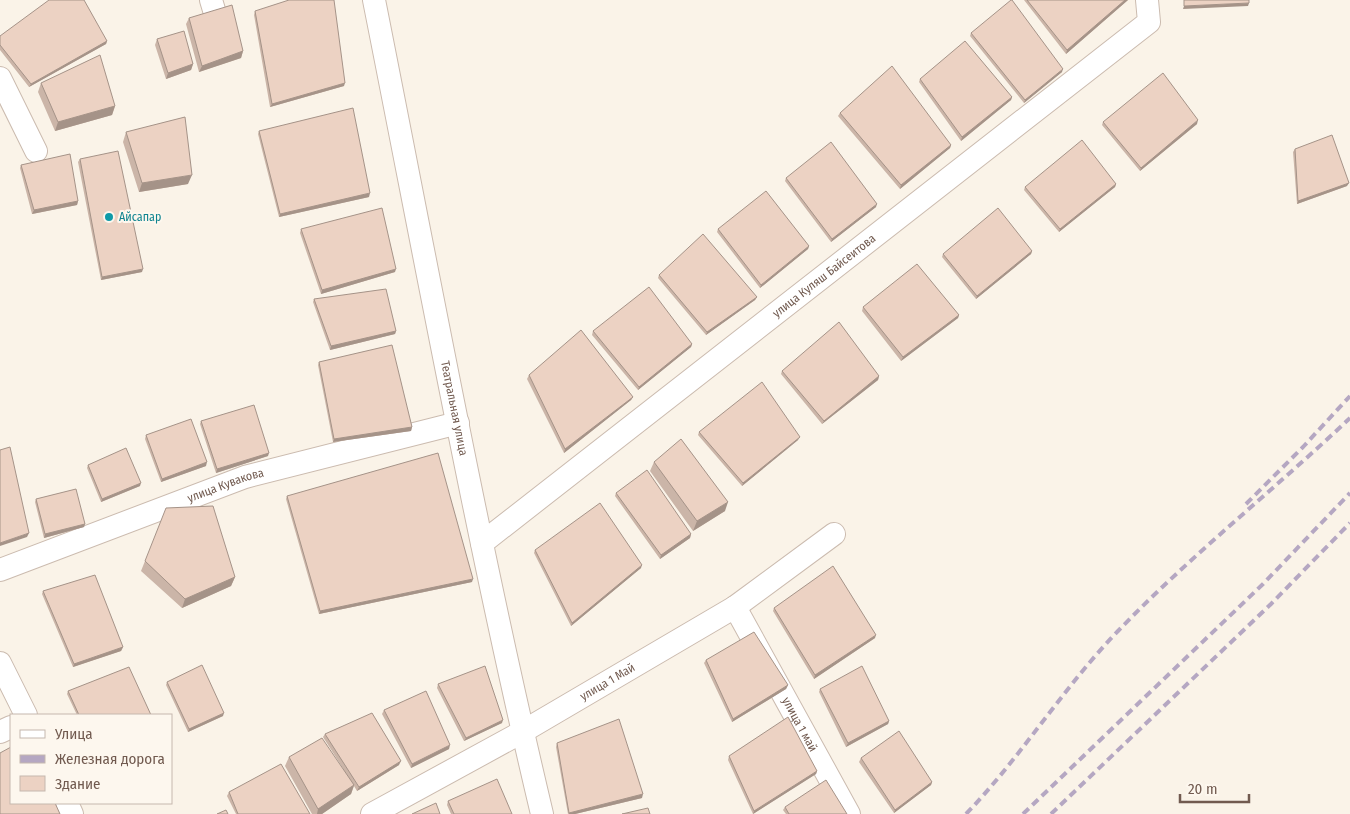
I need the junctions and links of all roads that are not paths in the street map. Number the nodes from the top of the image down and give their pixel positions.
1 (374, 0) edge
2 (1148, 0) edge
3 (0, 78) edge
4 (36, 150) dead end
5 (458, 423) junction
6 (834, 534) dead end
7 (482, 543) junction
8 (0, 570) edge
9 (735, 607) junction
10 (0, 663) edge
11 (26, 714) edge
12 (522, 732) junction
13 (372, 814) edge
14 (542, 814) edge
15 (849, 814) edge

1 - 5 street, Театральная улица
2 - 7 street, улица Куляш Байсеитова
3 - 4 street
5 - 7 street, Театральная улица
5 - 8 street, улица Кувакова
6 - 9 street, улица 1 Май
7 - 12 street, Театральная улица
9 - 12 street, улица 1 Май
9 - 15 street, улица 1 май
10 - 11 street
12 - 13 street, улица 1 Май
12 - 14 street, Театральная улица

